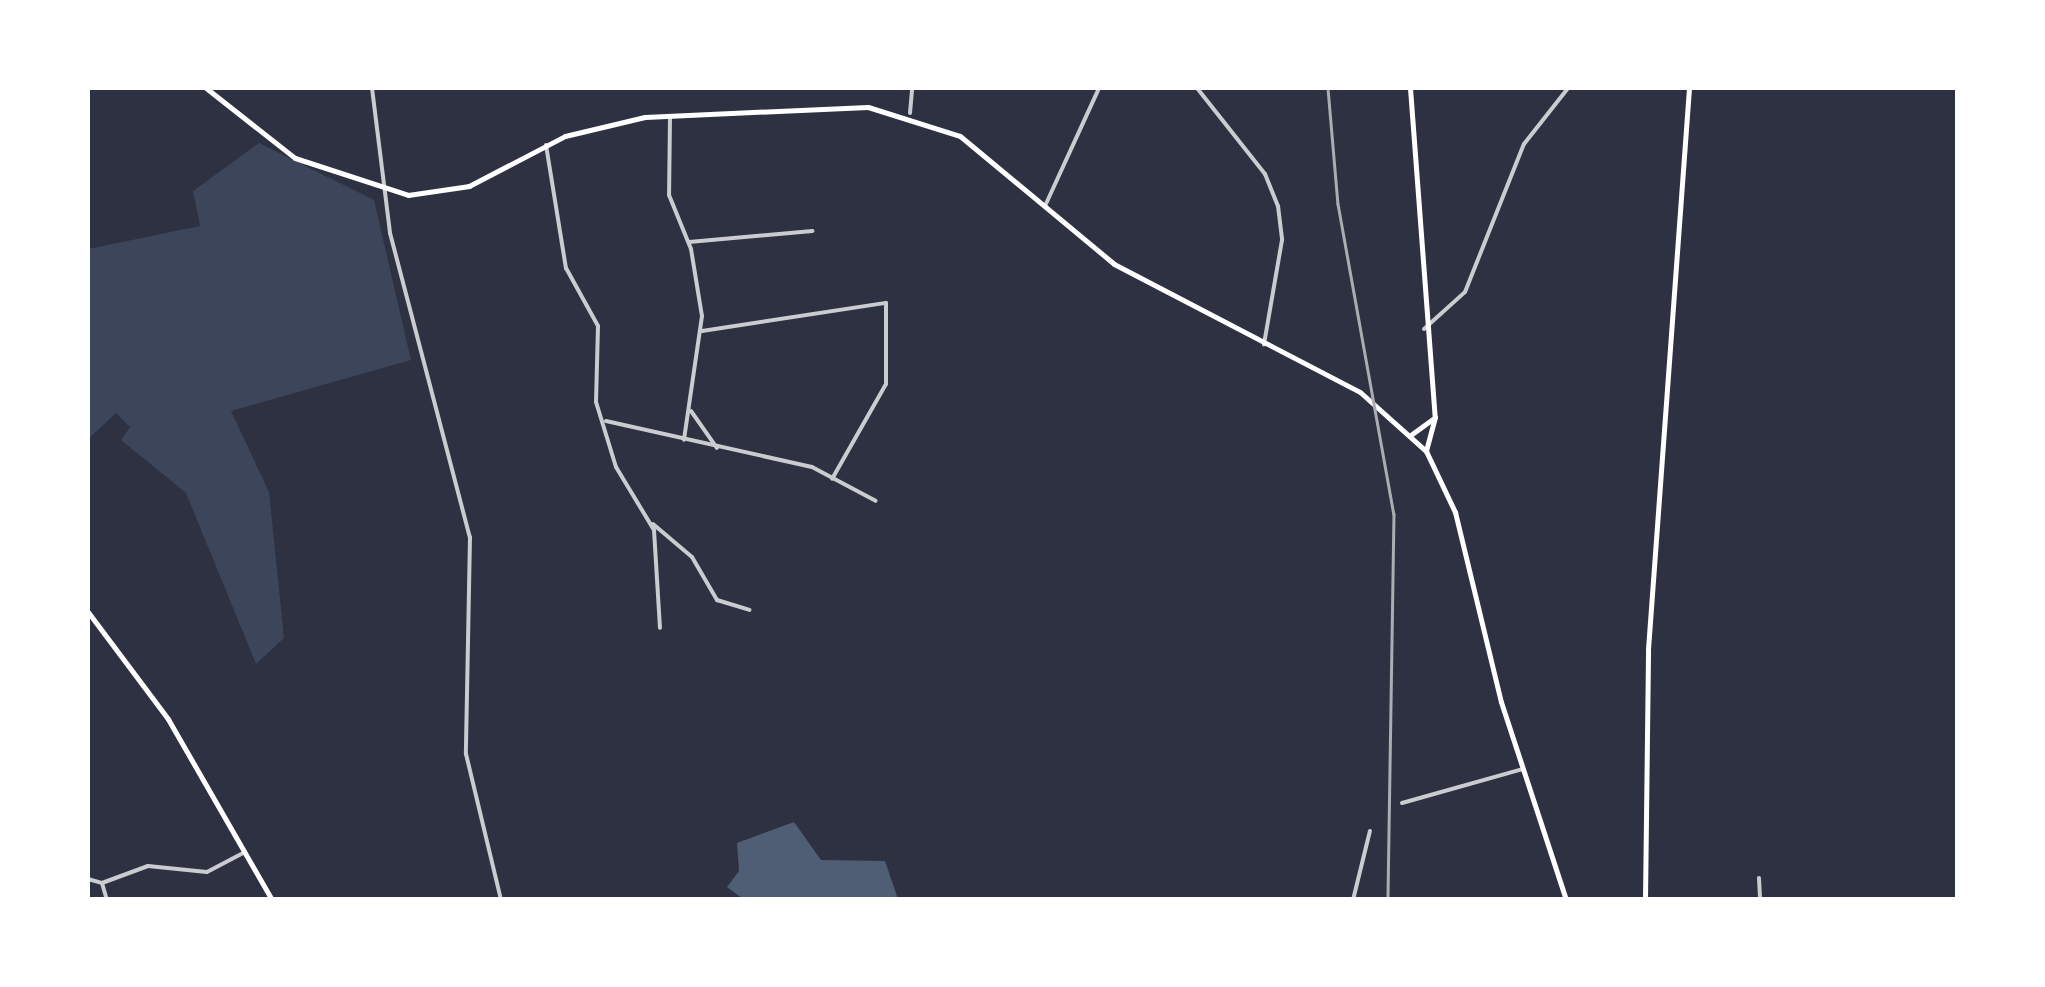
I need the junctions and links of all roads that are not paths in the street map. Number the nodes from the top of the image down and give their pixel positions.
1 (206, 88) edge
2 (372, 88) edge
3 (912, 88) edge
4 (1099, 88) edge
5 (1197, 88) edge
6 (1410, 88) edge
7 (1568, 88) edge
8 (1689, 88) edge
9 (910, 114) junction
10 (670, 116) junction
11 (546, 145) junction
12 (384, 191) junction
13 (1045, 206) junction
14 (813, 231) dead end
15 (688, 242) junction
16 (1424, 329) junction
17 (702, 331) junction
18 (1264, 344) junction
19 (690, 406) junction
20 (1435, 417) junction
21 (606, 420) junction
22 (1412, 434) junction
23 (684, 440) junction
24 (719, 450) junction
25 (1426, 451) junction
26 (832, 479) junction
27 (876, 501) dead end
28 (653, 524) junction
29 (748, 610) dead end
30 (88, 612) edge
31 (660, 628) dead end
32 (1523, 770) junction
33 (1402, 803) dead end
34 (1370, 830) dead end
35 (245, 852) junction
36 (1759, 878) dead end
37 (88, 880) edge
38 (102, 883) junction
39 (108, 900) edge
40 (272, 900) edge
41 (501, 900) edge
42 (1353, 900) edge
43 (1566, 900) edge
44 (1645, 900) edge
45 (1760, 900) edge

1 - 12 main road
2 - 12 street
3 - 9 street
4 - 13 street
5 - 18 street
6 - 16 main road
7 - 16 street
8 - 44 main road
9 - 10 main road
9 - 13 main road
10 - 11 main road
10 - 15 street
11 - 12 main road
11 - 21 street
12 - 41 street
13 - 18 main road
14 - 15 street
15 - 17 street
16 - 20 main road
17 - 19 street
17 - 26 street
18 - 22 main road
19 - 23 street
19 - 24 street
20 - 22 main road
20 - 25 main road
21 - 23 street
21 - 28 street
22 - 25 main road
23 - 24 street
24 - 26 street
25 - 32 main road
26 - 27 street
28 - 29 street
28 - 31 street
30 - 35 main road
32 - 33 street
32 - 43 main road
34 - 42 street
35 - 38 street
35 - 40 main road
36 - 45 street
37 - 38 street
38 - 39 street

